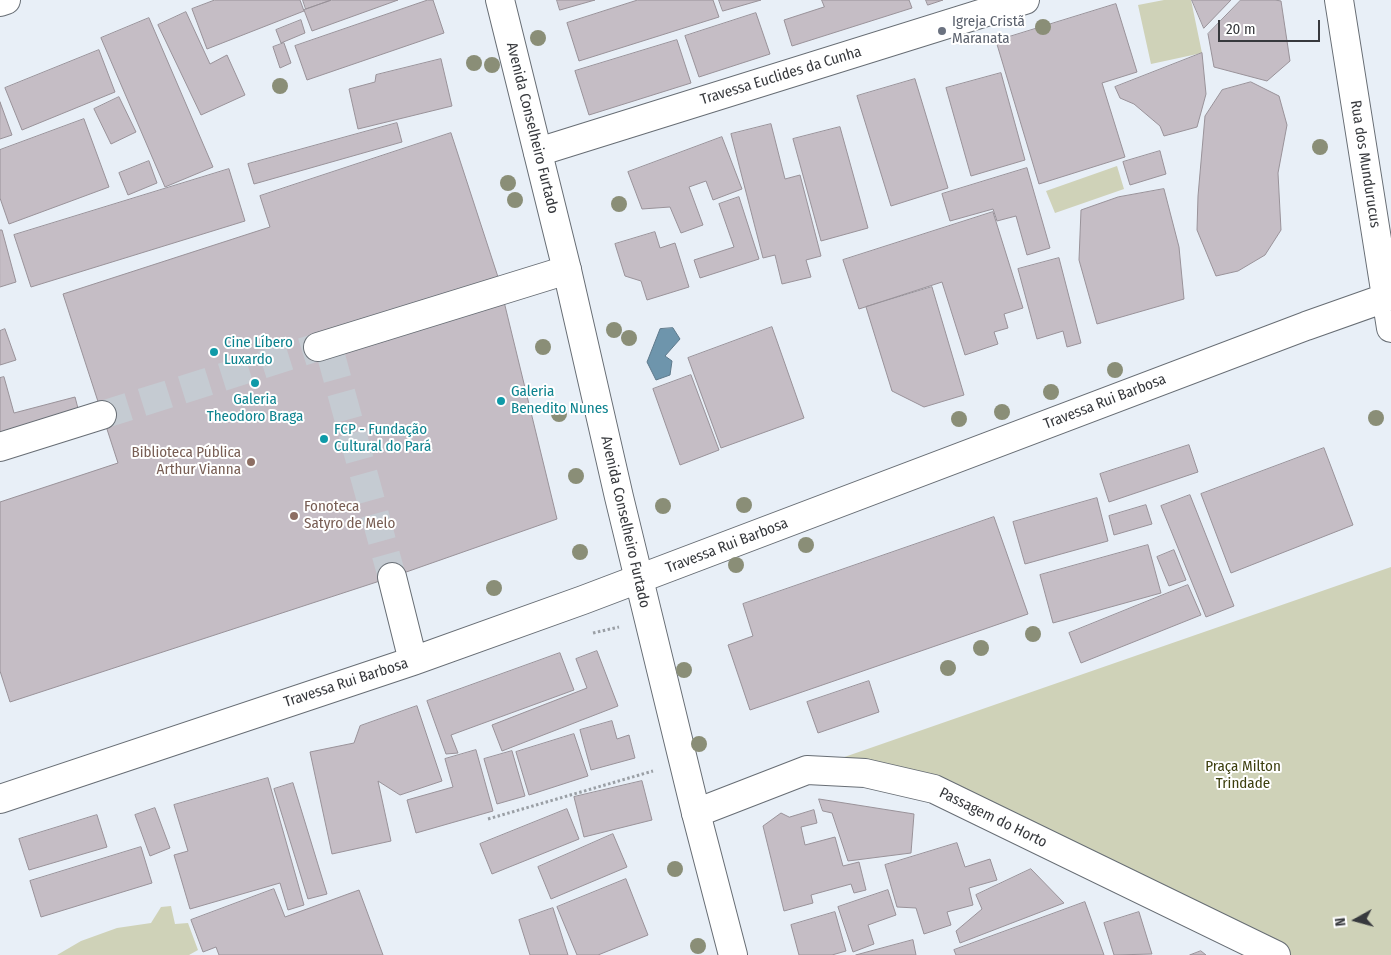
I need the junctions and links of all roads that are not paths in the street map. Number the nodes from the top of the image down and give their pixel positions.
1 (6, 0) edge
2 (500, 0) edge
3 (1024, 0) edge
4 (1339, 0) edge
5 (0, 2) edge
6 (538, 152) junction
7 (567, 270) junction
8 (1389, 297) edge
9 (1391, 328) edge
10 (325, 347) tunnel mouth
11 (102, 415) tunnel mouth
12 (0, 447) edge
13 (392, 577) tunnel mouth
14 (639, 579) junction
15 (413, 661) junction
16 (0, 799) edge
17 (696, 813) junction
18 (733, 955) edge
19 (1276, 955) edge

1 - 5 street
2 - 6 street, Avenida Conselheiro Furtado
3 - 6 street, Travessa Euclides da Cunha
4 - 8 street, Rua dos Mundurucus
6 - 7 street, Avenida Conselheiro Furtado
7 - 10 street
7 - 14 street, Avenida Conselheiro Furtado
8 - 9 street, Rua dos Mundurucus
8 - 14 street, Travessa Rui Barbosa
11 - 12 street
13 - 15 street
14 - 15 street, Travessa Rui Barbosa
14 - 17 street, Avenida Conselheiro Furtado
15 - 16 street, Travessa Rui Barbosa
17 - 18 street, Avenida Conselheiro Furtado
17 - 19 street, Passagem do Horto

